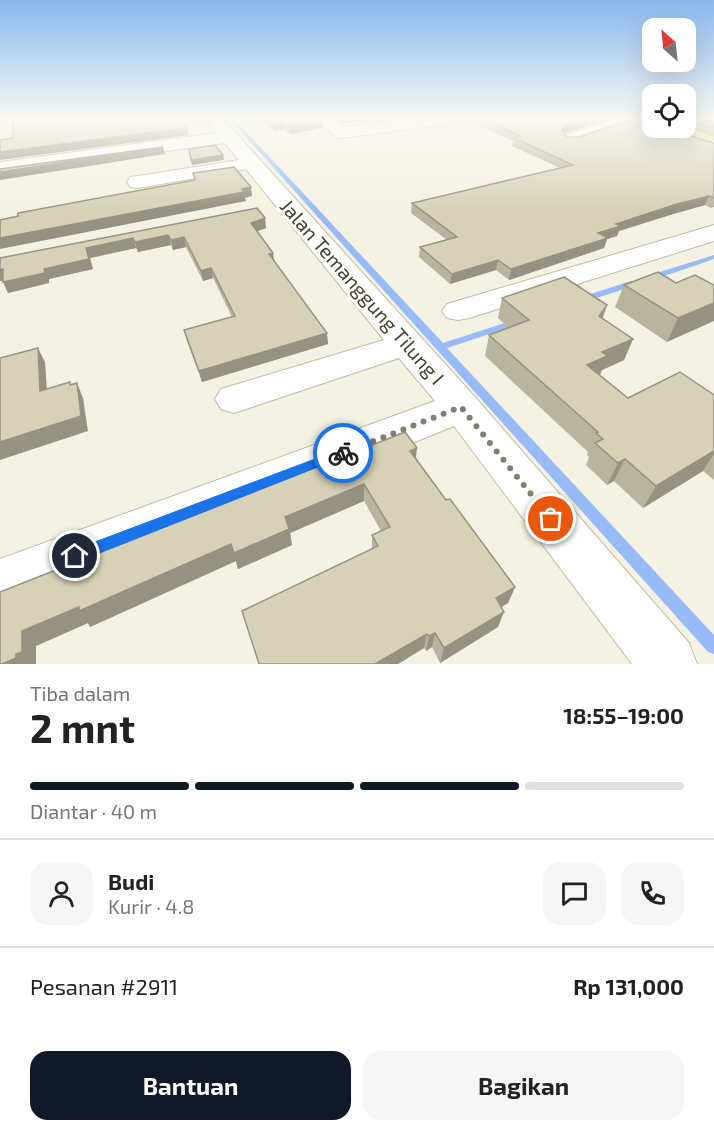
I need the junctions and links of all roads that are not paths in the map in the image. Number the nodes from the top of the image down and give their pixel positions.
1 (157, 149) edge
2 (211, 149) edge
3 (237, 149) edge
4 (0, 168) edge
5 (138, 182) dead end
6 (714, 233) edge
7 (458, 311) dead end
8 (407, 344) junction
9 (234, 399) dead end
10 (461, 407) junction
11 (0, 585) edge
12 (653, 659) edge

1 - 4 street
2 - 5 street
3 - 8 street, Jalan Temanggung Tilung I
6 - 7 street
8 - 9 street
8 - 10 street, Jalan Temanggung Tilung I
10 - 11 street
10 - 12 street, Jalan Temanggung Tilung I

